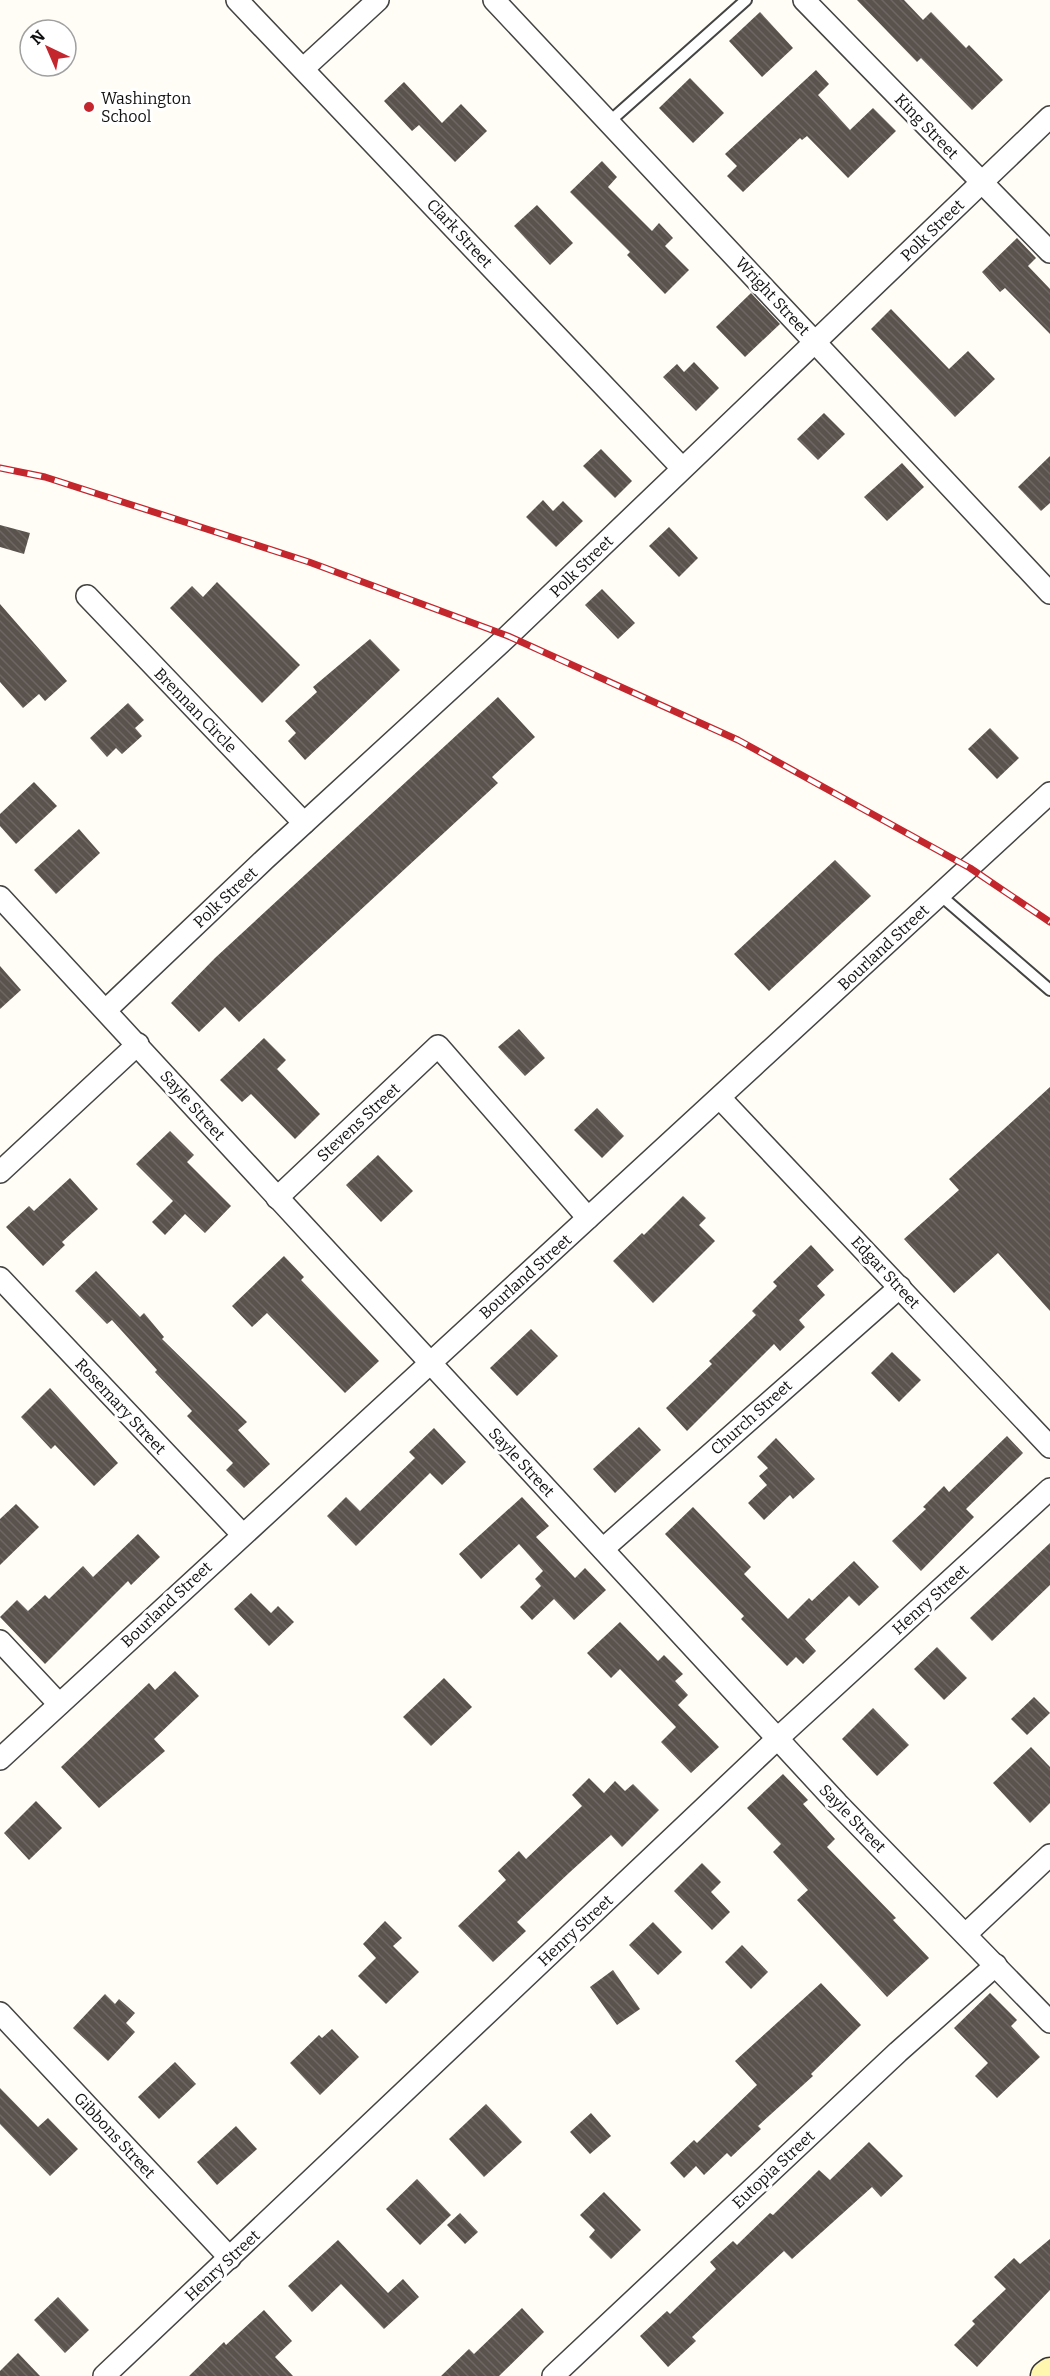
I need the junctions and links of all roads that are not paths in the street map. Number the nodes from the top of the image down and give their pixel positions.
1 (237, 0) edge
2 (378, 0) edge
3 (494, 0) edge
4 (746, 0) edge
5 (811, 2) edge
6 (304, 68) junction
7 (1050, 117) edge
8 (609, 122) junction
9 (981, 182) junction
10 (1050, 252) edge
11 (816, 341) junction
12 (682, 468) junction
13 (1050, 593) edge
14 (87, 596) dead end
15 (1050, 793) edge
16 (304, 823) junction
17 (940, 894) junction
18 (0, 897) edge
19 (1050, 990) edge
20 (106, 1010) junction
21 (138, 1044) junction
22 (720, 1098) junction
23 (0, 1172) edge
24 (277, 1198) junction
25 (588, 1218) junction
26 (0, 1278) edge
27 (900, 1287) junction
28 (429, 1363) junction
29 (1050, 1447) edge
30 (1050, 1489) edge
31 (242, 1534) junction
32 (603, 1549) junction
33 (0, 1641) edge
34 (59, 1704) junction
35 (778, 1738) junction
36 (0, 1759) edge
37 (1050, 1855) edge
38 (966, 1934) junction
39 (996, 1965) junction
40 (0, 2013) edge
41 (1050, 2022) edge
42 (230, 2258) junction
43 (1050, 2373) edge
44 (104, 2376) edge
45 (553, 2376) edge
46 (1046, 2376) edge

1 - 6 street, Clark Street
2 - 6 street
3 - 8 street, Wright Street
4 - 8 lane
5 - 9 street, King Street
6 - 12 street, Clark Street
7 - 9 street, Polk Street
8 - 11 street, Wright Street
9 - 10 street, King Street
9 - 11 street, Polk Street
11 - 12 street, Polk Street
11 - 13 street, Wright Street
12 - 16 street, Polk Street
14 - 16 street, Brennan Circle
15 - 17 street, Bourland Street
16 - 20 street, Polk Street
17 - 19 lane
17 - 22 street, Bourland Street
18 - 20 street, Sayle Street
20 - 21 street, Sayle Street
21 - 23 street
21 - 24 street, Sayle Street
22 - 25 street, Bourland Street
22 - 27 street, Edgar Street
24 - 25 street, Stevens Street
24 - 28 street, Sayle Street
25 - 28 street, Bourland Street
26 - 31 street, Rosemary Street
27 - 29 street, Edgar Street
27 - 32 street, Church Street
28 - 31 street, Bourland Street
28 - 32 street, Sayle Street
30 - 35 street, Henry Street
31 - 34 street, Bourland Street
32 - 35 street, Sayle Street
33 - 34 street
34 - 36 street, Bourland Street
35 - 38 street, Sayle Street
35 - 42 street, Henry Street
37 - 38 street
38 - 39 street, Sayle Street
39 - 41 street, Sayle Street
39 - 45 street, Eutopia Street
40 - 42 street, Gibbons Street
42 - 44 street, Henry Street
43 - 46 main road

